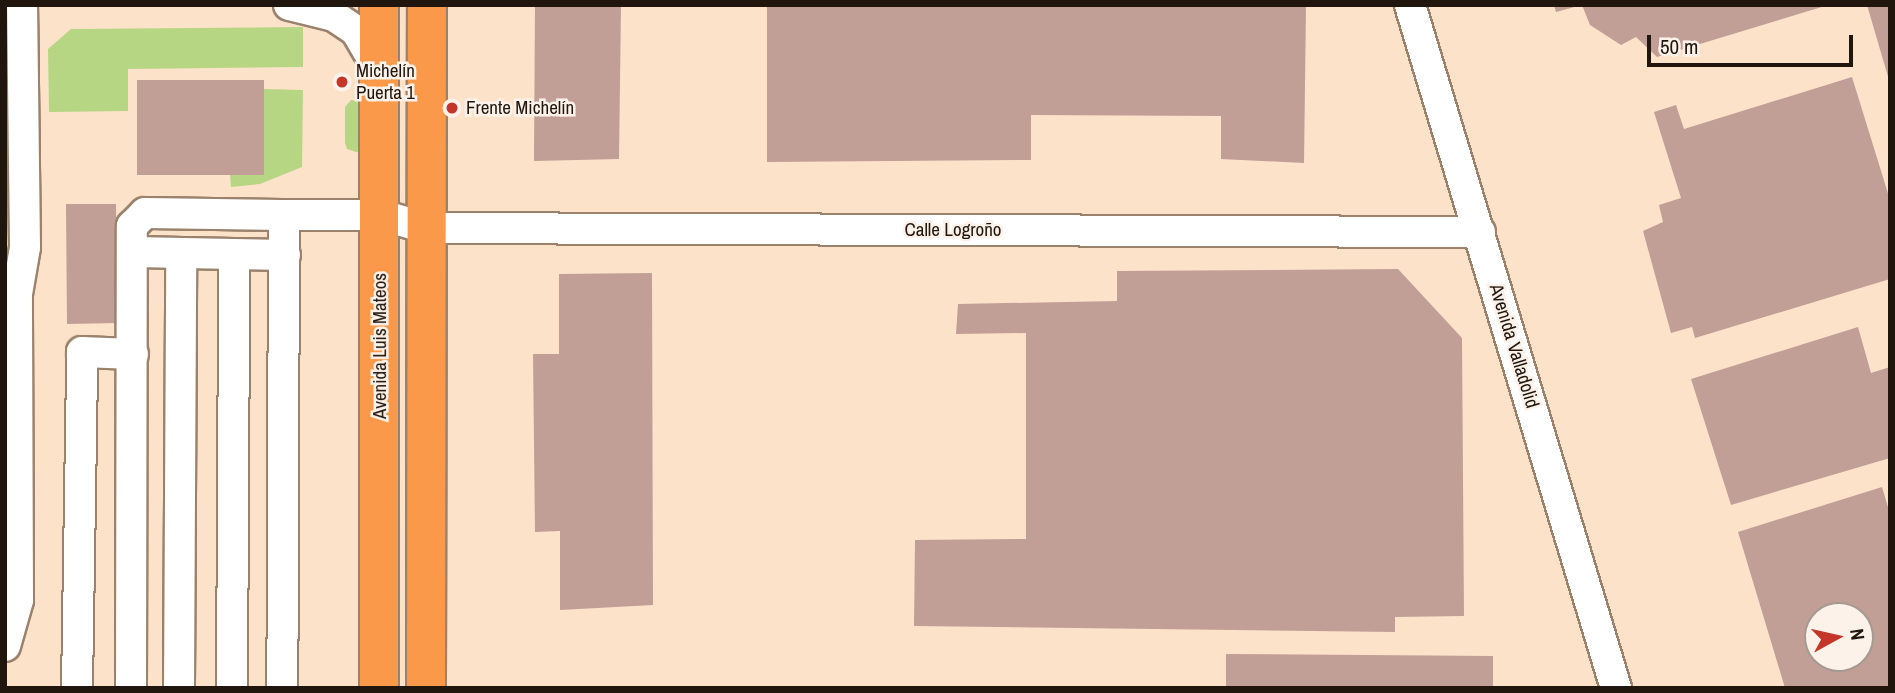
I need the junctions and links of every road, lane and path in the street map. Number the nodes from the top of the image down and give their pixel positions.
1 (22, 5) edge
2 (289, 5) edge
3 (379, 5) edge
4 (427, 5) edge
5 (1410, 5) edge
6 (333, 11) edge
7 (381, 73) junction
8 (284, 215) junction
9 (381, 215) junction
10 (426, 228) junction
11 (1480, 232) junction
12 (133, 253) junction
13 (181, 255) junction
14 (285, 255) junction
15 (234, 256) junction
16 (11, 303) edge
17 (133, 354) junction
18 (5, 646) edge
19 (77, 688) edge
20 (131, 688) edge
21 (179, 688) edge
22 (232, 688) edge
23 (282, 688) edge
24 (379, 688) edge
25 (426, 688) edge
26 (1616, 688) edge

1 - 16 street
2 - 6 street
3 - 7 highway, Avenida Luis Mateos
4 - 10 highway
5 - 11 street, Avenida Valladolid
6 - 7 street
7 - 9 highway, Avenida Luis Mateos
8 - 9 street, Calle Logroño
8 - 12 street, Calle Logroño
8 - 14 street
9 - 10 street, Calle Logroño
9 - 24 highway, Avenida Luis Mateos
10 - 11 street, Calle Logroño
10 - 25 highway
11 - 26 street, Avenida Valladolid
12 - 13 street
12 - 17 street, Calle Logroño
13 - 15 street
13 - 21 street
14 - 15 street
14 - 23 street
15 - 22 street
16 - 18 street
17 - 19 street
17 - 20 street, Calle Logroño

